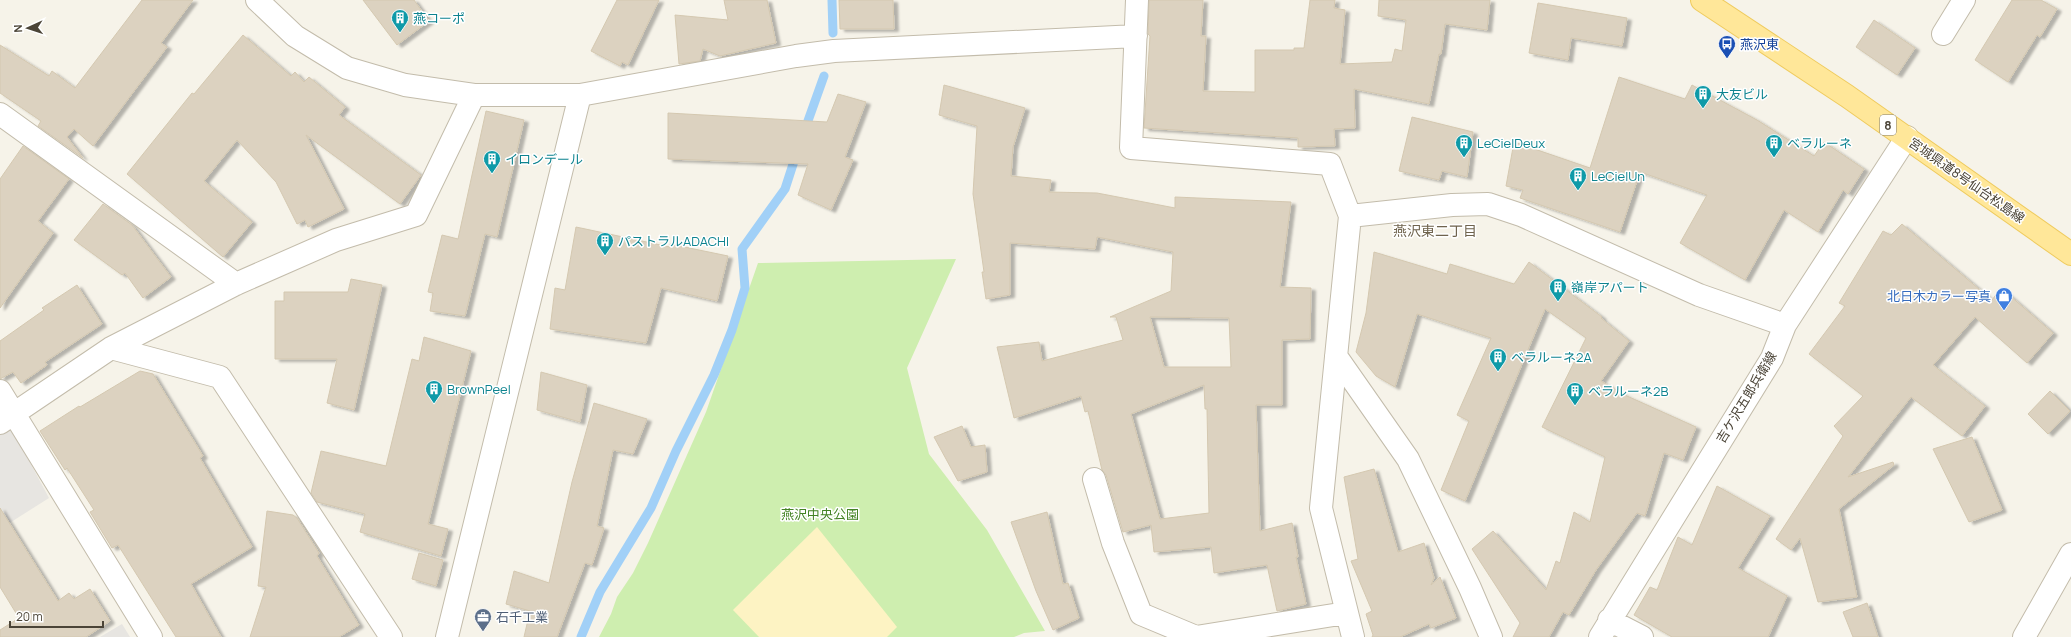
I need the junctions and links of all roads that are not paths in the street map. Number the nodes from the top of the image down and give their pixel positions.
1 (257, 0) edge
2 (1137, 0) edge
3 (1702, 0) edge
4 (1964, 0) edge
5 (1943, 34) dead end
6 (1136, 36) junction
7 (474, 95) junction
8 (580, 96) junction
9 (0, 114) edge
10 (1907, 137) junction
11 (1350, 216) junction
12 (2071, 254) edge
13 (236, 284) junction
14 (1785, 324) junction
15 (111, 348) junction
16 (1336, 356) junction
17 (0, 391) edge
18 (7, 419) edge
19 (1094, 479) dead end
20 (2071, 554) edge
21 (1346, 613) junction
22 (1605, 629) edge
23 (151, 637) edge
24 (391, 637) edge
25 (447, 637) edge
26 (1352, 637) edge
27 (1491, 637) edge
28 (1642, 637) edge
29 (2024, 637) edge

1 - 7 street
2 - 6 street
3 - 10 main road, 宮城県道8号仙台松島線 / 8
4 - 5 street
6 - 8 street
6 - 11 street
7 - 8 street
7 - 13 street
8 - 25 street
9 - 13 street
10 - 12 main road, 宮城県道8号仙台松島線 / 8
10 - 14 street, 吉ケ沢五郎兵衛線
11 - 14 street
11 - 16 street
13 - 15 street
14 - 22 street, 吉ケ沢五郎兵衛線
15 - 18 street
15 - 24 street
16 - 21 street
16 - 27 street
17 - 18 street
18 - 23 street
19 - 21 street
20 - 29 street
21 - 26 street
22 - 28 street

